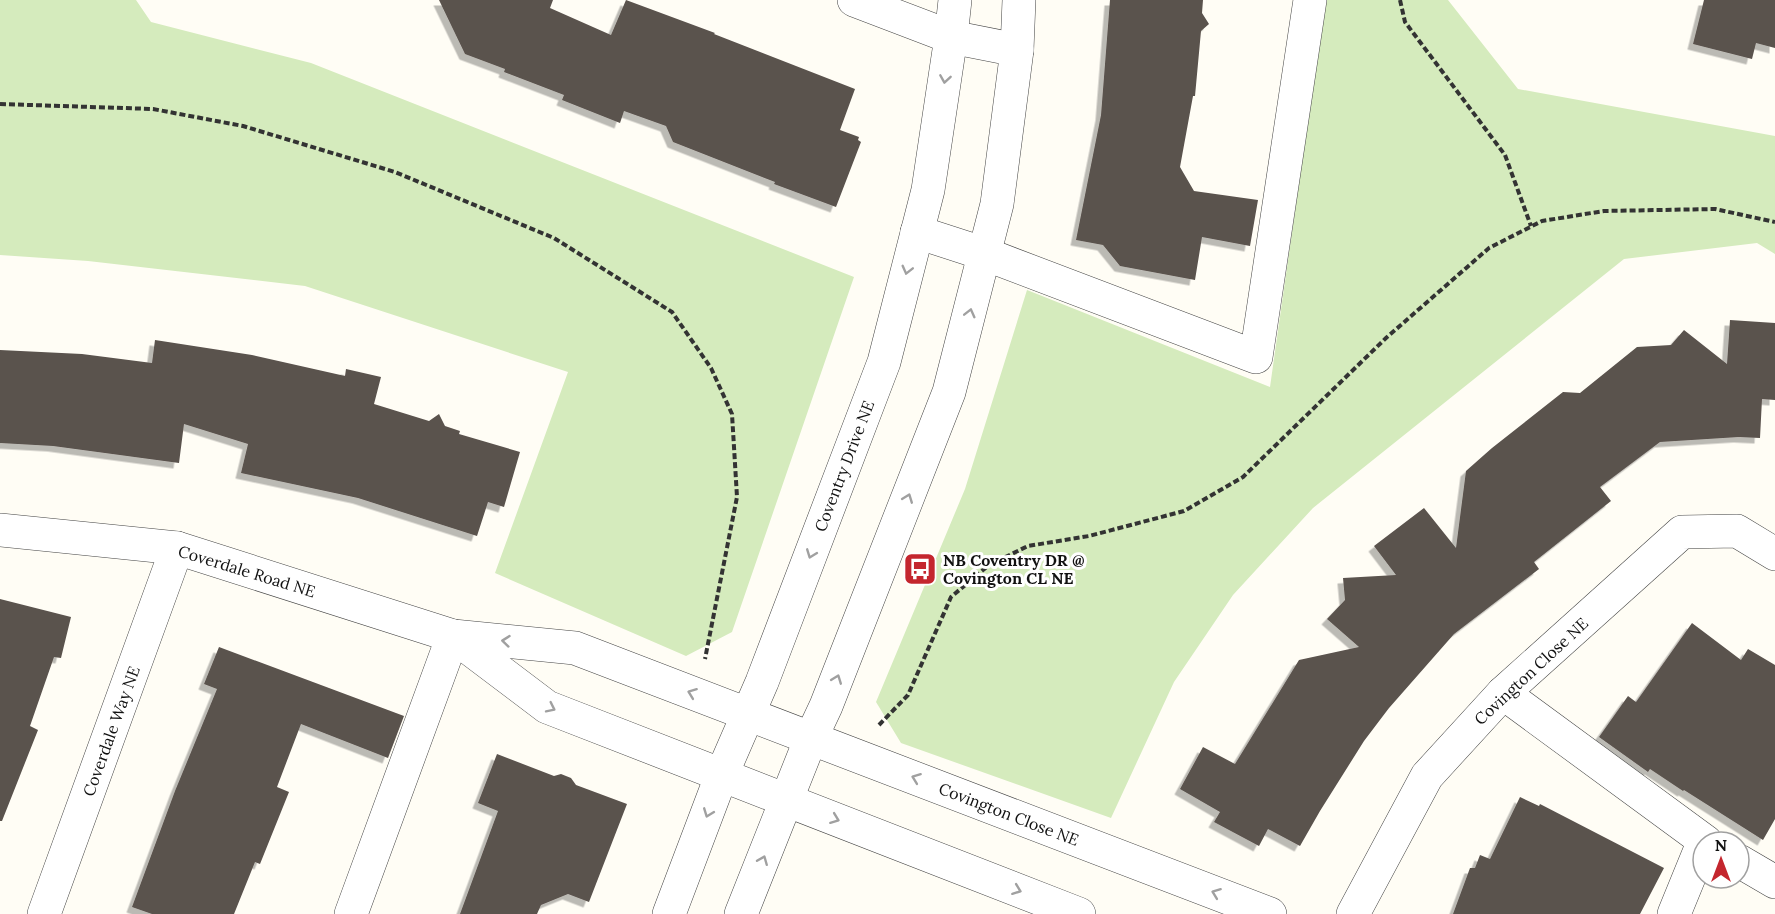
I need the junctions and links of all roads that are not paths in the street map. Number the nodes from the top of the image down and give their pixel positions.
1 (854, 0) edge
2 (955, 0) edge
3 (1020, 0) edge
4 (1310, 0) edge
5 (951, 37) junction
6 (1017, 50) junction
7 (917, 232) junction
8 (985, 254) junction
9 (0, 530) edge
10 (177, 548) junction
11 (1775, 554) edge
12 (453, 636) junction
13 (1503, 693) junction
14 (747, 713) junction
15 (811, 738) junction
16 (722, 774) junction
17 (786, 800) junction
18 (1691, 832) edge
19 (1751, 868) edge
20 (1691, 873) edge
21 (1775, 882) edge
22 (1064, 911) edge
23 (44, 914) edge
24 (351, 914) edge
25 (669, 914) edge
26 (741, 914) edge
27 (1270, 914) edge
28 (1353, 914) edge
29 (1674, 914) edge

1 - 5 street
2 - 5 street, Coventry Drive NE
3 - 6 street
4 - 8 street
5 - 6 street
5 -> 7 street, Coventry Drive NE
6 - 8 street
7 - 8 street
7 -> 14 street, Coventry Drive NE
15 -> 8 street
9 - 10 street, Coverdale Road NE
10 - 12 street, Coverdale Road NE
10 - 23 street, Coverdale Way NE
11 - 13 street, Covington Close NE
14 -> 12 street, Coverdale Road NE
12 -> 16 street, Coverdale Road NE
12 - 24 street
13 - 18 street
13 - 28 street, Covington Close NE
14 - 15 street, Covington Close NE
14 - 16 street, Coventry Drive NE
15 - 17 street
27 -> 15 street, Covington Close NE
16 - 17 street
16 -> 25 street, Coventry Drive NE
17 -> 22 street
26 -> 17 street
19 - 21 street
20 - 29 street

